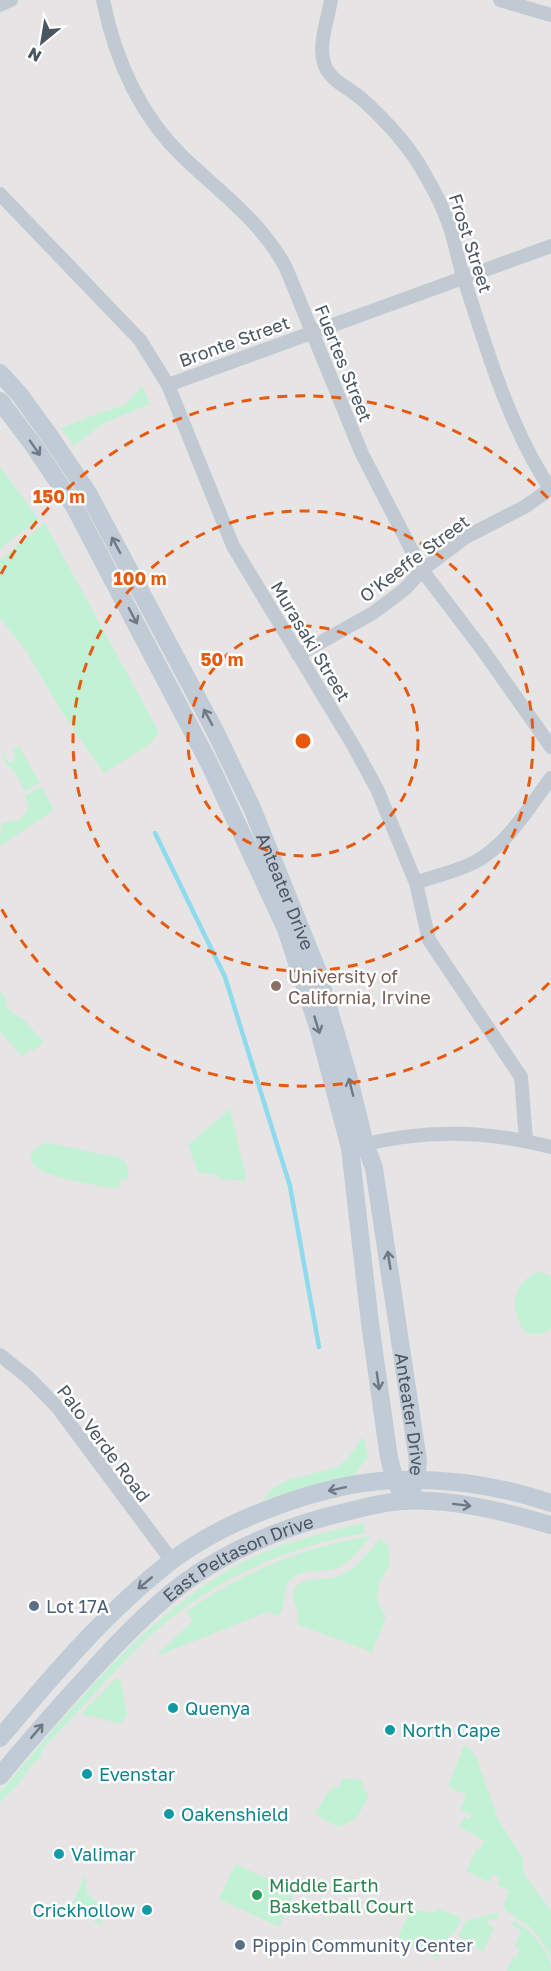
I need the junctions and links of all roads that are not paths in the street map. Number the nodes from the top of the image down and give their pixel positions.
1 (11, 0) edge
2 (103, 0) edge
3 (331, 0) edge
4 (500, 0) edge
5 (0, 5) edge
6 (551, 15) edge
7 (0, 194) edge
8 (551, 246) edge
9 (463, 278) junction
10 (312, 332) junction
11 (0, 373) edge
12 (168, 385) junction
13 (0, 401) edge
14 (550, 489) edge
15 (422, 570) junction
16 (298, 655) junction
17 (193, 735) junction
18 (551, 747) edge
19 (551, 778) edge
20 (416, 883) junction
21 (289, 897) junction
22 (526, 1140) junction
23 (358, 1146) junction
24 (551, 1147) edge
25 (0, 1355) edge
26 (395, 1480) junction
27 (416, 1481) junction
28 (405, 1501) junction
29 (551, 1503) edge
30 (551, 1526) edge
31 (172, 1561) junction
32 (0, 1738) edge
33 (0, 1776) edge

1 - 5 street
2 - 10 street, Fuertes Street
3 - 9 street, Frost Street
4 - 6 street
7 - 12 street, Murasaki Street
8 - 9 street, Bronte Street
9 - 10 street, Bronte Street
9 - 14 street, Frost Street
10 - 12 street, Bronte Street
10 - 15 street, Fuertes Street
21 -> 11 main road, Anteater Drive
12 - 16 street, Murasaki Street
13 -> 17 main road, Anteater Drive
14 - 15 street, O'Keeffe Street
15 - 16 street, O'Keeffe Street
15 - 18 street, Fuertes Street
16 - 20 street, Murasaki Street
17 - 21 main road
17 -> 23 main road, Anteater Drive
19 - 20 street
20 - 22 street, Murasaki Street
23 -> 21 main road, Anteater Drive
22 - 23 street
22 - 24 street
23 -> 26 main road, Anteater Drive
27 -> 23 main road, Anteater Drive
25 - 31 street, Palo Verde Road
26 - 27 main road, East Peltason Drive
26 - 28 main road, Anteater Drive
26 -> 31 main road, East Peltason Drive
27 - 28 main road, Anteater Drive
27 - 29 main road, East Peltason Drive
28 -> 30 main road, East Peltason Drive
33 -> 28 main road, East Peltason Drive
31 -> 32 main road, East Peltason Drive

